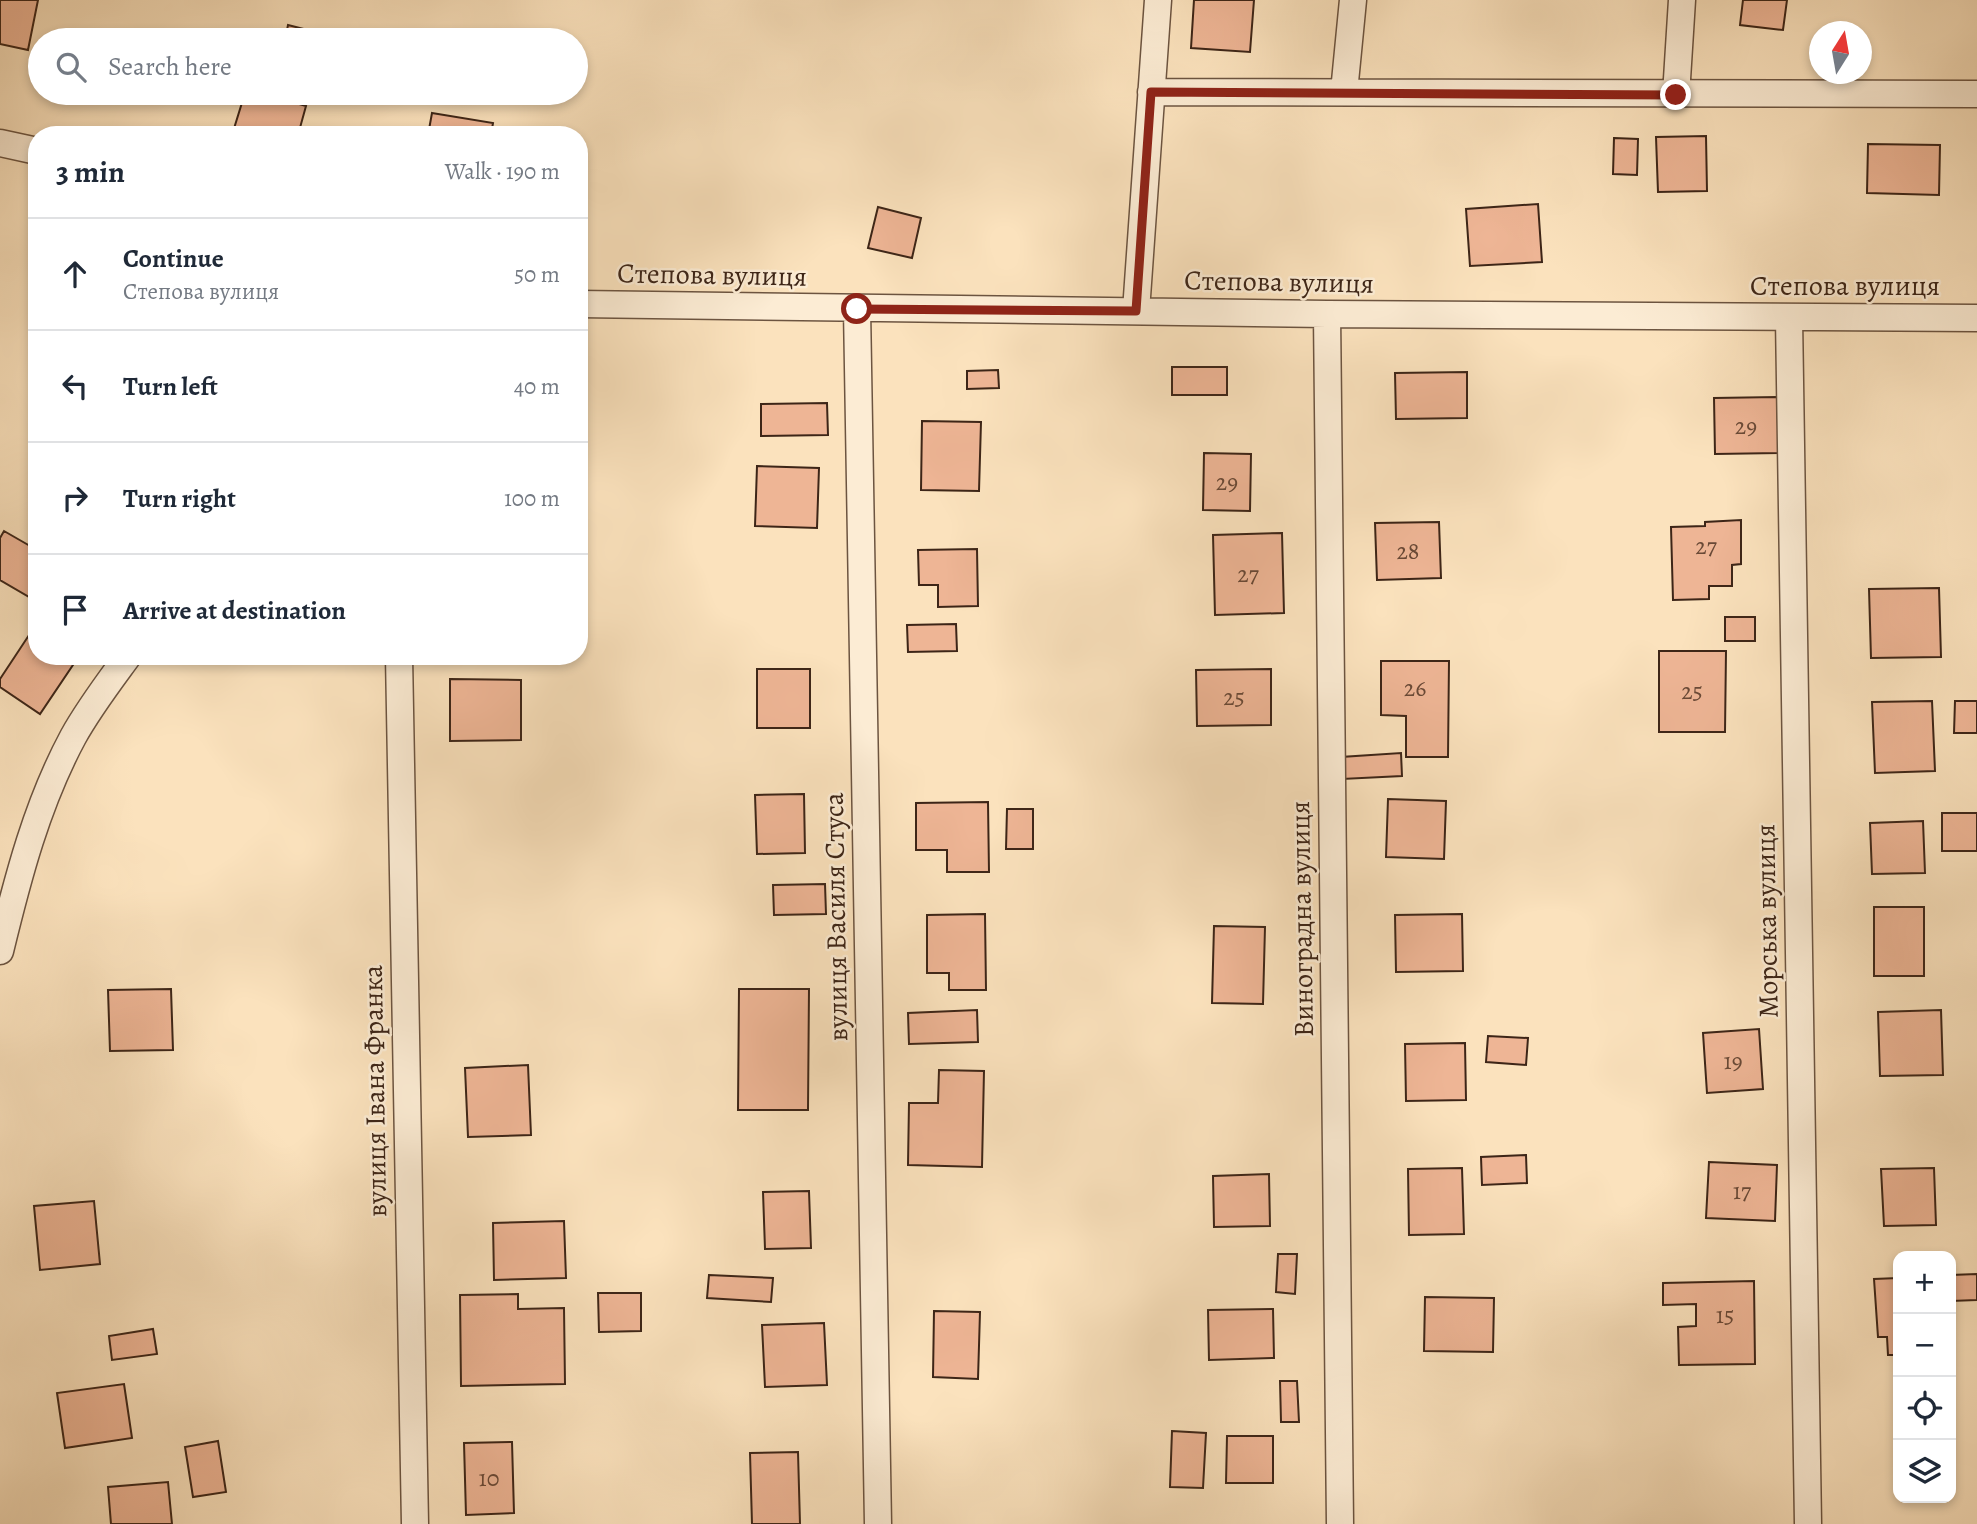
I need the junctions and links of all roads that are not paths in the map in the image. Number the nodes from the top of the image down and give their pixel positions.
1 (1158, 0) edge
2 (1353, 0) edge
3 (1682, 0) edge
4 (1151, 92) junction
5 (1344, 92) junction
6 (1977, 94) edge
7 (1676, 95) junction
8 (0, 143) edge
9 (28, 149) edge
10 (588, 304) edge
11 (857, 309) junction
12 (1136, 311) junction
13 (1327, 314) junction
14 (1789, 318) junction
15 (1977, 318) edge
16 (122, 665) edge
17 (399, 665) edge
18 (0, 951) edge
19 (415, 1524) edge
20 (878, 1524) edge
21 (1340, 1524) edge
22 (1808, 1524) edge

1 - 4 street
2 - 5 street
3 - 7 street
4 - 5 street
4 - 12 street
5 - 7 street
6 - 7 street
8 - 9 street
10 - 11 street, Степова вулиця
11 - 12 street, Степова вулиця
11 - 20 street, вулиця Василя Стуса
12 - 13 street, Степова вулиця
13 - 14 street, Степова вулиця
13 - 21 street, Виноградна вулиця
14 - 15 street, Степова вулиця
14 - 22 street, Морська вулиця
16 - 18 street
17 - 19 street, вулиця Івана Франка

